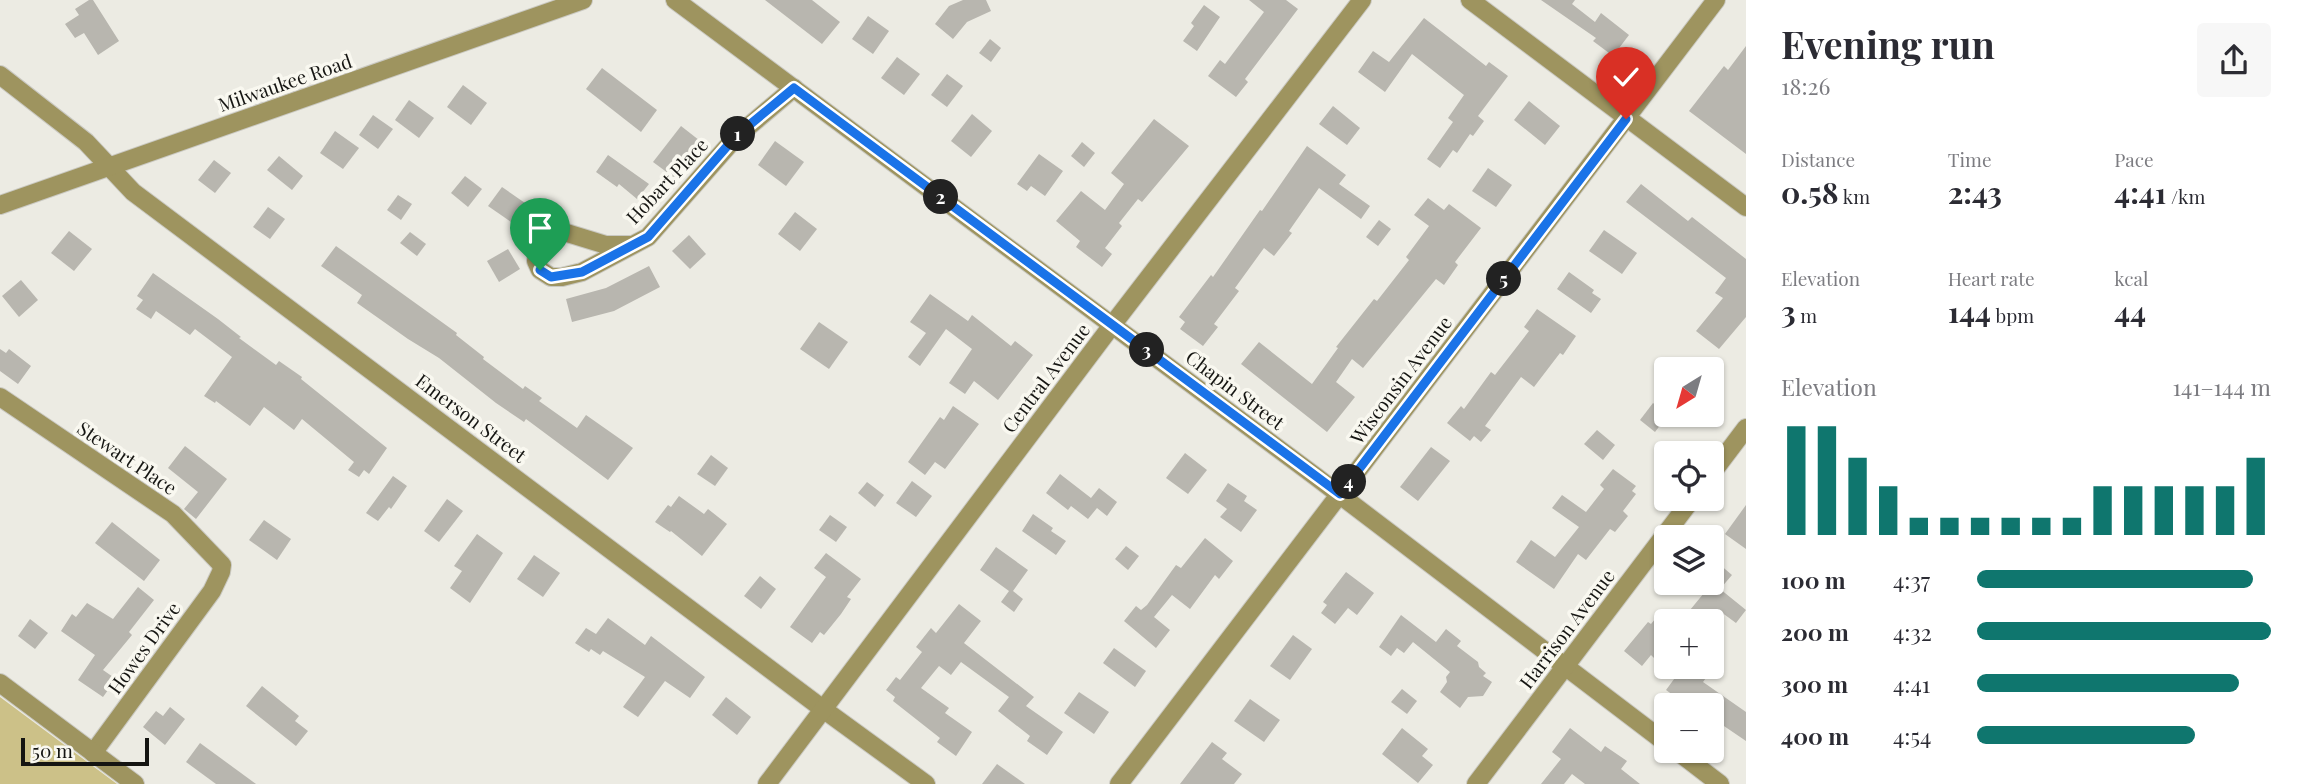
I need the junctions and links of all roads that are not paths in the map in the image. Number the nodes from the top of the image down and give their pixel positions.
1 (583, 0) edge
2 (675, 0) edge
3 (1362, 0) edge
4 (1470, 0) edge
5 (1716, 0) edge
6 (0, 75) edge
7 (794, 88) junction
8 (1626, 119) junction
9 (111, 166) junction
10 (0, 205) edge
11 (1746, 207) edge
12 (632, 245) junction
13 (1113, 324) junction
14 (0, 397) edge
15 (1746, 428) edge
16 (1724, 457) edge
17 (1340, 494) junction
18 (1683, 511) edge
19 (222, 565) joint
20 (1565, 666) junction
21 (0, 683) edge
22 (823, 709) junction
23 (1654, 734) edge
24 (93, 753) junction
25 (1693, 763) edge
26 (135, 784) edge
27 (767, 784) edge
28 (926, 784) edge
29 (1119, 784) edge
30 (1476, 784) edge
31 (1720, 784) edge

1 - 9 street, Milwaukee Road
2 - 7 street, Chapin Street
3 - 13 street, Central Avenue
4 - 8 street
5 - 8 street, Wisconsin Avenue
6 - 9 street, Emerson Street
7 - 12 street, Hobart Place
7 - 13 street, Chapin Street
8 - 11 street
8 - 17 street, Wisconsin Avenue
9 - 10 street, Milwaukee Road
9 - 22 street, Emerson Street
12 - 12 street, Hobart Place
13 - 17 street, Chapin Street
13 - 22 street, Central Avenue
14 - 19 street, Stewart Place
15 - 16 street
17 - 20 street, Chapin Street
17 - 29 street, Wisconsin Avenue
18 - 20 street, Harrison Avenue
19 - 24 street, Howes Drive
20 - 23 street, Chapin Street
20 - 30 street, Harrison Avenue
21 - 24 street
22 - 27 street, Central Avenue
22 - 28 street, Emerson Street
24 - 26 street
25 - 31 street

